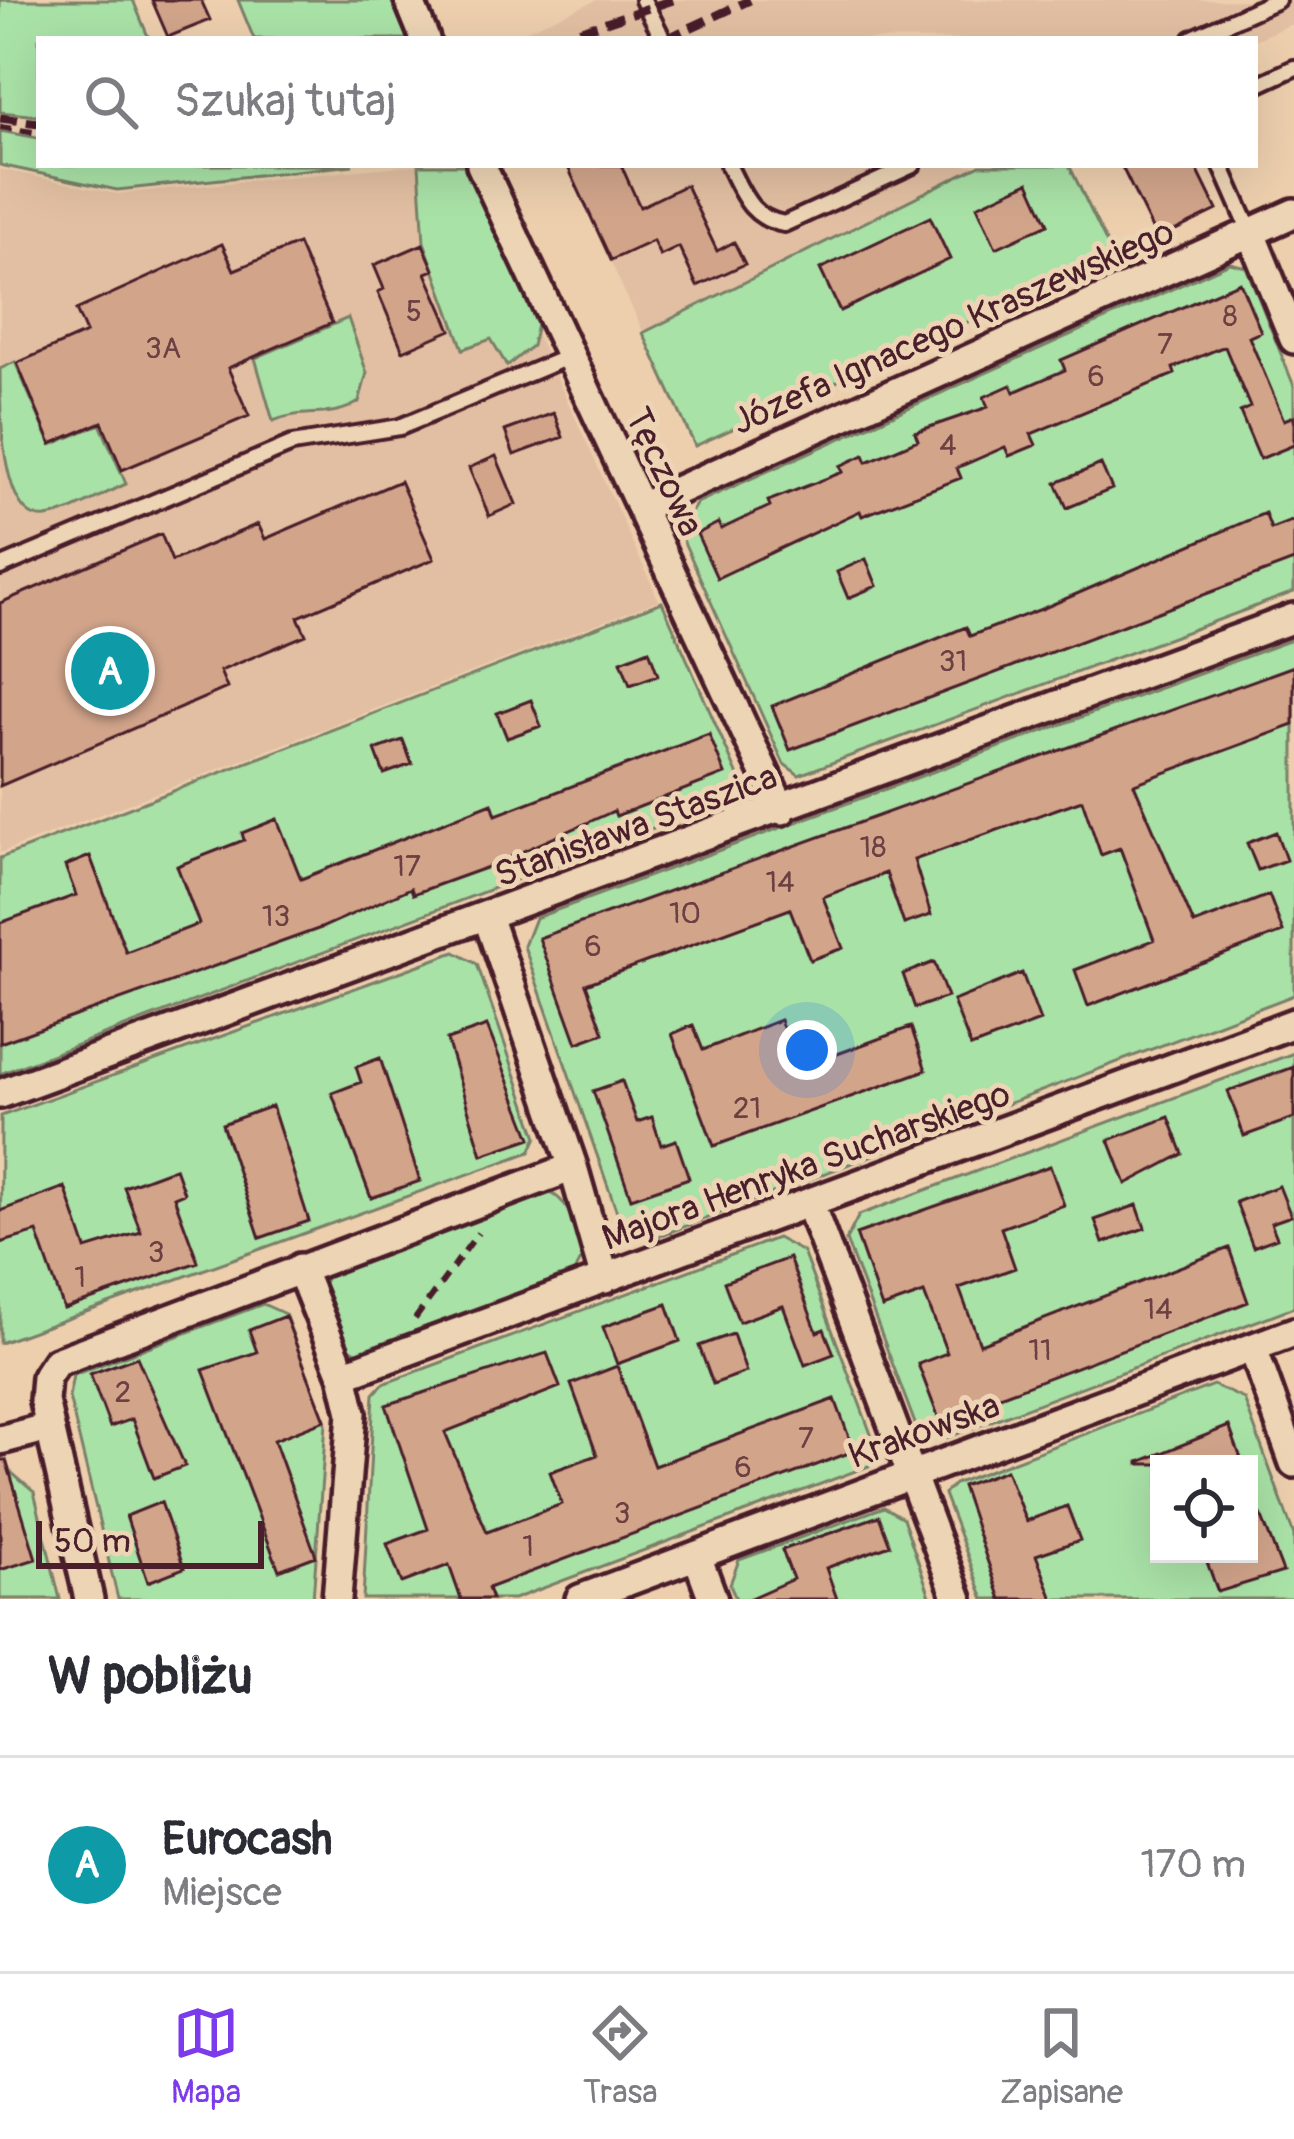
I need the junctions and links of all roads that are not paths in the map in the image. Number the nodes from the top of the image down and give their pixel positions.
1 (409, 0) edge
2 (643, 0) edge
3 (1277, 0) edge
4 (424, 36) edge
5 (661, 36) edge
6 (1198, 36) edge
7 (1294, 68) edge
8 (1258, 85) edge
9 (482, 168) edge
10 (730, 168) edge
11 (907, 168) edge
12 (1222, 168) edge
13 (1294, 213) edge
14 (1250, 231) junction
15 (1294, 339) edge
16 (570, 356) junction
17 (641, 507) junction
18 (0, 567) edge
19 (1294, 618) edge
20 (782, 810) junction
21 (488, 919) junction
22 (1294, 1023) edge
23 (0, 1094) edge
24 (573, 1167) junction
25 (810, 1204) junction
26 (300, 1268) junction
27 (605, 1280) junction
28 (1294, 1332) edge
29 (1252, 1348) junction
30 (343, 1375) junction
31 (49, 1427) junction
32 (0, 1440) edge
33 (1294, 1463) edge
34 (912, 1474) junction
35 (697, 1556) junction
36 (89, 1599) edge
37 (337, 1599) edge
38 (580, 1599) edge
39 (713, 1599) edge
40 (958, 1599) edge

1 - 4 street
2 - 5 lane
3 - 6 lane
7 - 8 lane
9 - 16 street, Tęczowa
10 - 11 lane
12 - 14 lane
13 - 14 street, Józefa Ignacego Kraszewskiego
14 - 15 street
14 - 17 street, Józefa Ignacego Kraszewskiego
16 - 17 street, Tęczowa
16 - 18 lane
17 - 20 street, Tęczowa
19 - 20 street, Stanisława Staszica
20 - 21 street, Stanisława Staszica
21 - 23 street, Stanisława Staszica
21 - 24 street
22 - 25 street, Majora Henryka Sucharskiego
24 - 26 street
24 - 27 street
25 - 27 street, Majora Henryka Sucharskiego
25 - 34 street
26 - 30 street
26 - 31 street
27 - 30 street, Majora Henryka Sucharskiego
28 - 29 street, Krakowska
29 - 33 street
29 - 34 street, Krakowska
30 - 37 street
31 - 32 street
31 - 36 street
34 - 35 street, Krakowska
34 - 40 street
35 - 38 street, Krakowska
35 - 39 street

